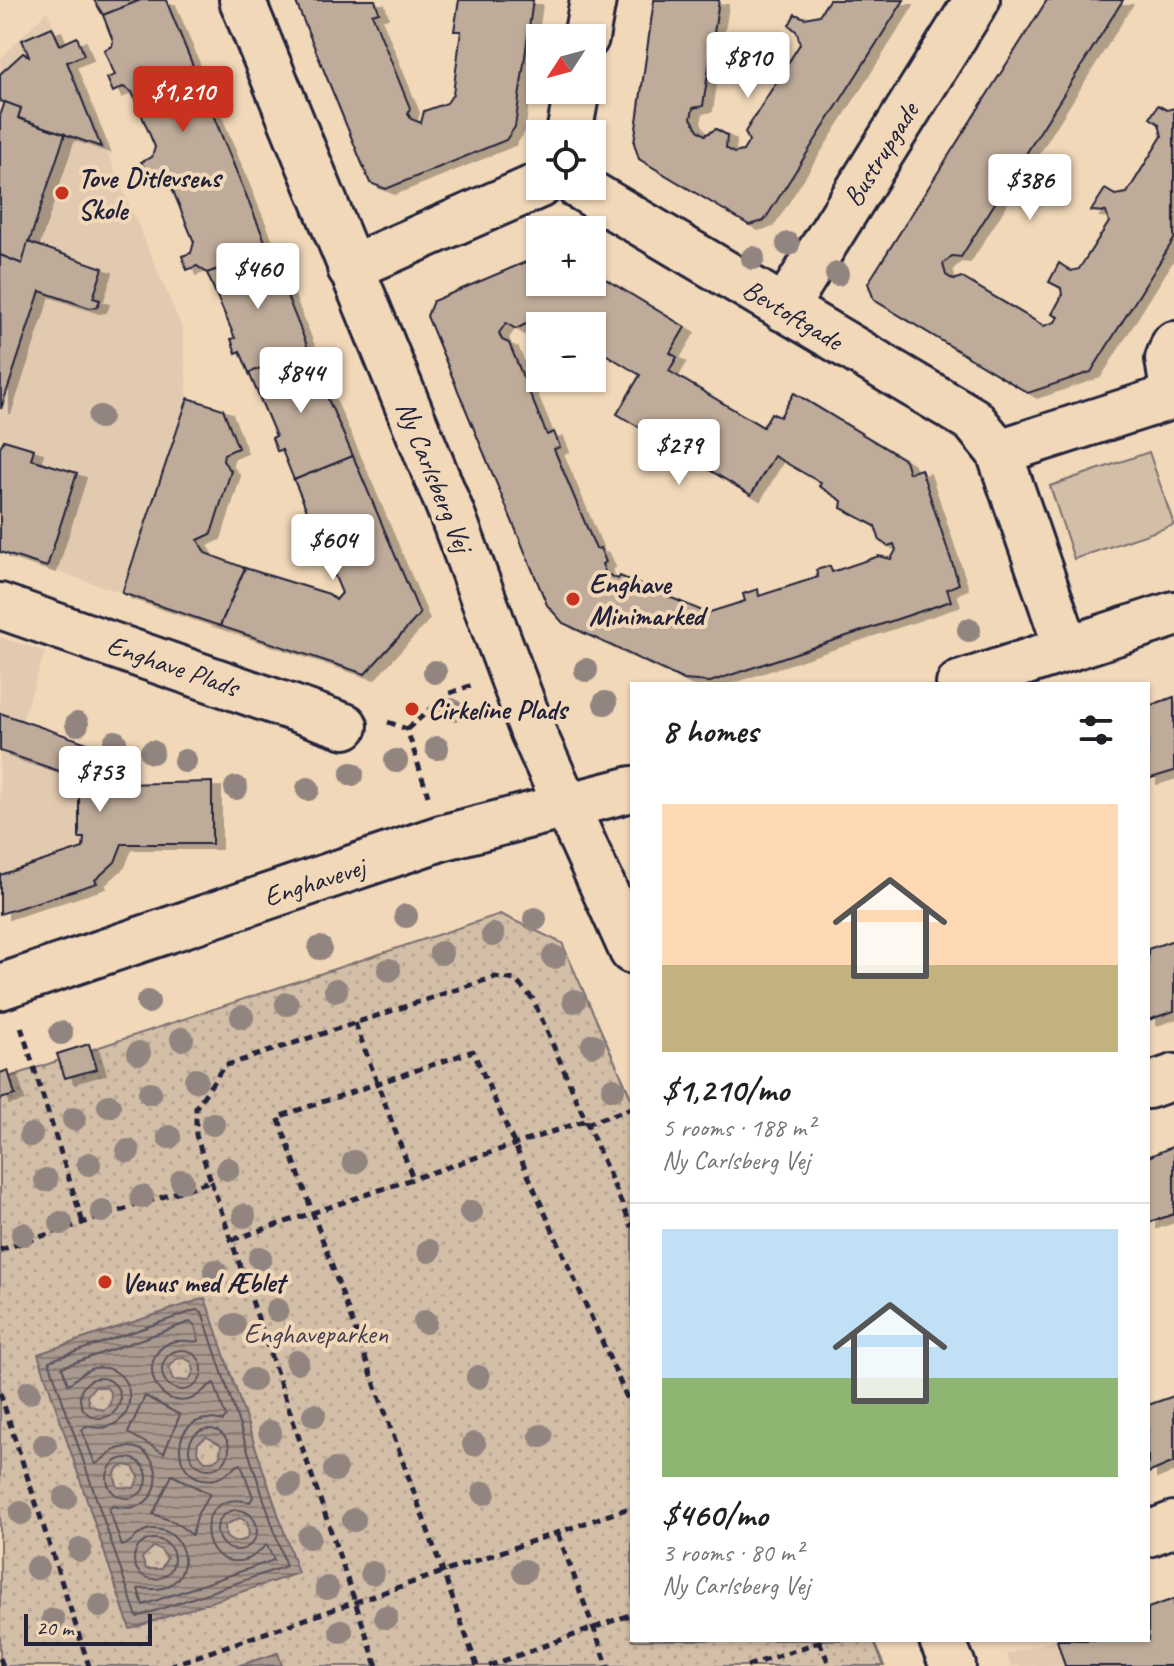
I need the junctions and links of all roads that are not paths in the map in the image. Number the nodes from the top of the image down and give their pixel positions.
1 (242, 0) edge
2 (593, 0) edge
3 (977, 0) edge
4 (589, 24) edge
5 (526, 191) edge
6 (601, 200) edge
7 (350, 268) junction
8 (784, 309) junction
9 (1174, 344) edge
10 (1174, 396) edge
11 (999, 452) junction
12 (0, 606) edge
13 (1174, 614) edge
14 (1067, 649) junction
15 (965, 682) edge
16 (345, 726) road end
17 (630, 789) edge
18 (567, 805) junction
19 (630, 947) edge
20 (4, 985) edge
21 (1174, 1077) edge
22 (1150, 1085) edge
23 (1174, 1524) edge
24 (1150, 1533) edge
25 (943, 1642) edge
26 (953, 1666) edge

1 - 7 street, Ny Carlsberg Vej
2 - 4 street
3 - 8 street, Bustrupgade
5 - 7 street
6 - 8 street, Bevtoftgade
7 - 18 street, Ny Carlsberg Vej
8 - 11 street, Bevtoftgade
9 - 10 street
10 - 11 street
11 - 14 street, Bevtoftgade
12 - 16 street, Enghave Plads
13 - 14 street
14 - 15 street
17 - 18 street, Enghavevej
18 - 19 street, Ny Carlsberg Vej
18 - 20 street, Enghavevej
21 - 22 street
23 - 24 street
25 - 26 street

